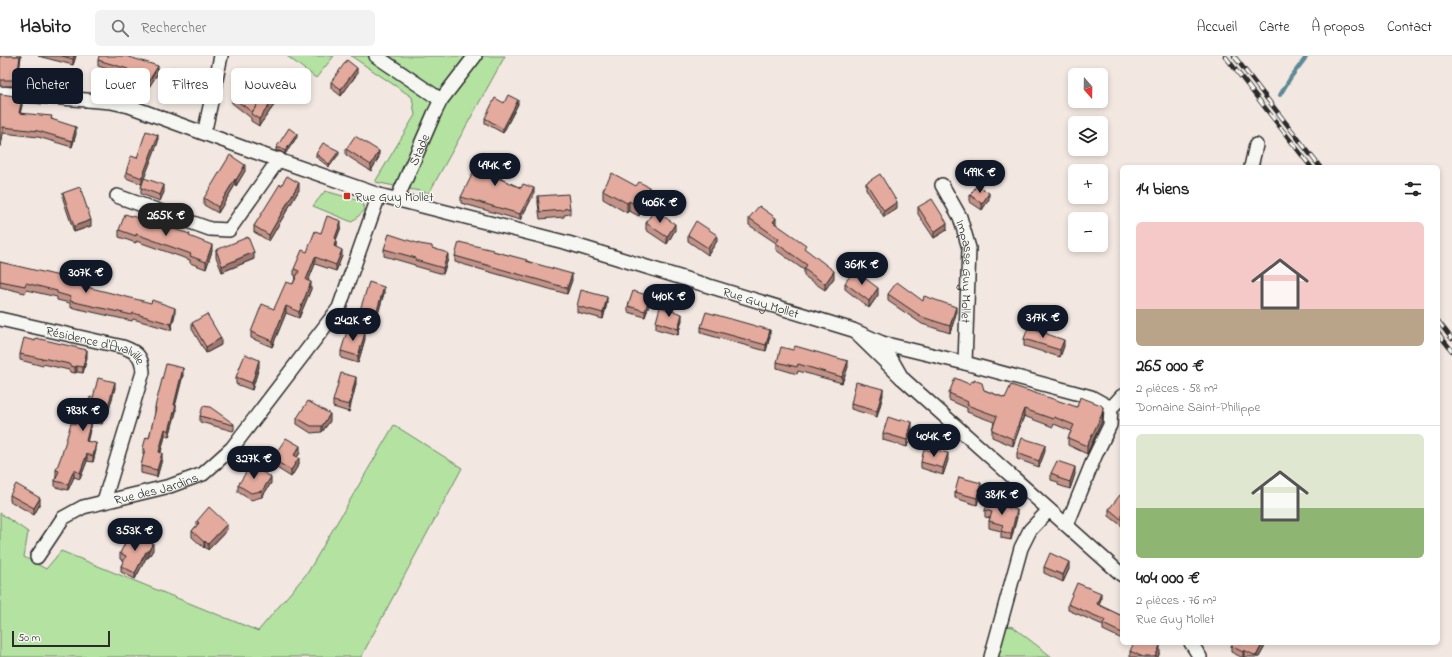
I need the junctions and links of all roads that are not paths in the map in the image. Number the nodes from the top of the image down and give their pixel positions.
1 (221, 56) edge
2 (376, 56) edge
3 (475, 56) edge
4 (0, 93) edge
5 (441, 100) junction
6 (203, 132) junction
7 (1256, 146) dead end
8 (279, 159) junction
9 (1251, 165) edge
10 (942, 185) dead end
11 (379, 195) junction
12 (117, 196) dead end
13 (397, 199) junction
14 (0, 319) edge
15 (877, 346) junction
16 (965, 363) junction
17 (1120, 398) edge
18 (1111, 408) junction
19 (104, 501) junction
20 (1049, 510) junction
21 (1067, 525) junction
22 (37, 557) dead end
23 (1120, 573) edge
24 (1192, 645) edge
25 (991, 657) edge
26 (1200, 657) edge

1 - 6 street
2 - 5 street
3 - 5 street, Stade
4 - 6 street, Rue Guy Mollet
5 - 13 street, Stade
6 - 8 street, Rue Guy Mollet
7 - 9 street
8 - 11 street, Rue Guy Mollet
8 - 12 street
10 - 16 street, Impasse Guy Mollet
11 - 13 street, Rue Guy Mollet
11 - 19 street, Rue des Jardins
13 - 15 street, Rue Guy Mollet
14 - 19 street, Résidence d'Avalville
15 - 16 street
15 - 20 street, Rue Guy Mollet
16 - 18 street
17 - 18 street
18 - 21 street
19 - 22 street, Rue des Jardins
20 - 21 street, Rue Guy Mollet
20 - 25 street
21 - 23 street, Rue Guy Mollet
24 - 26 street

